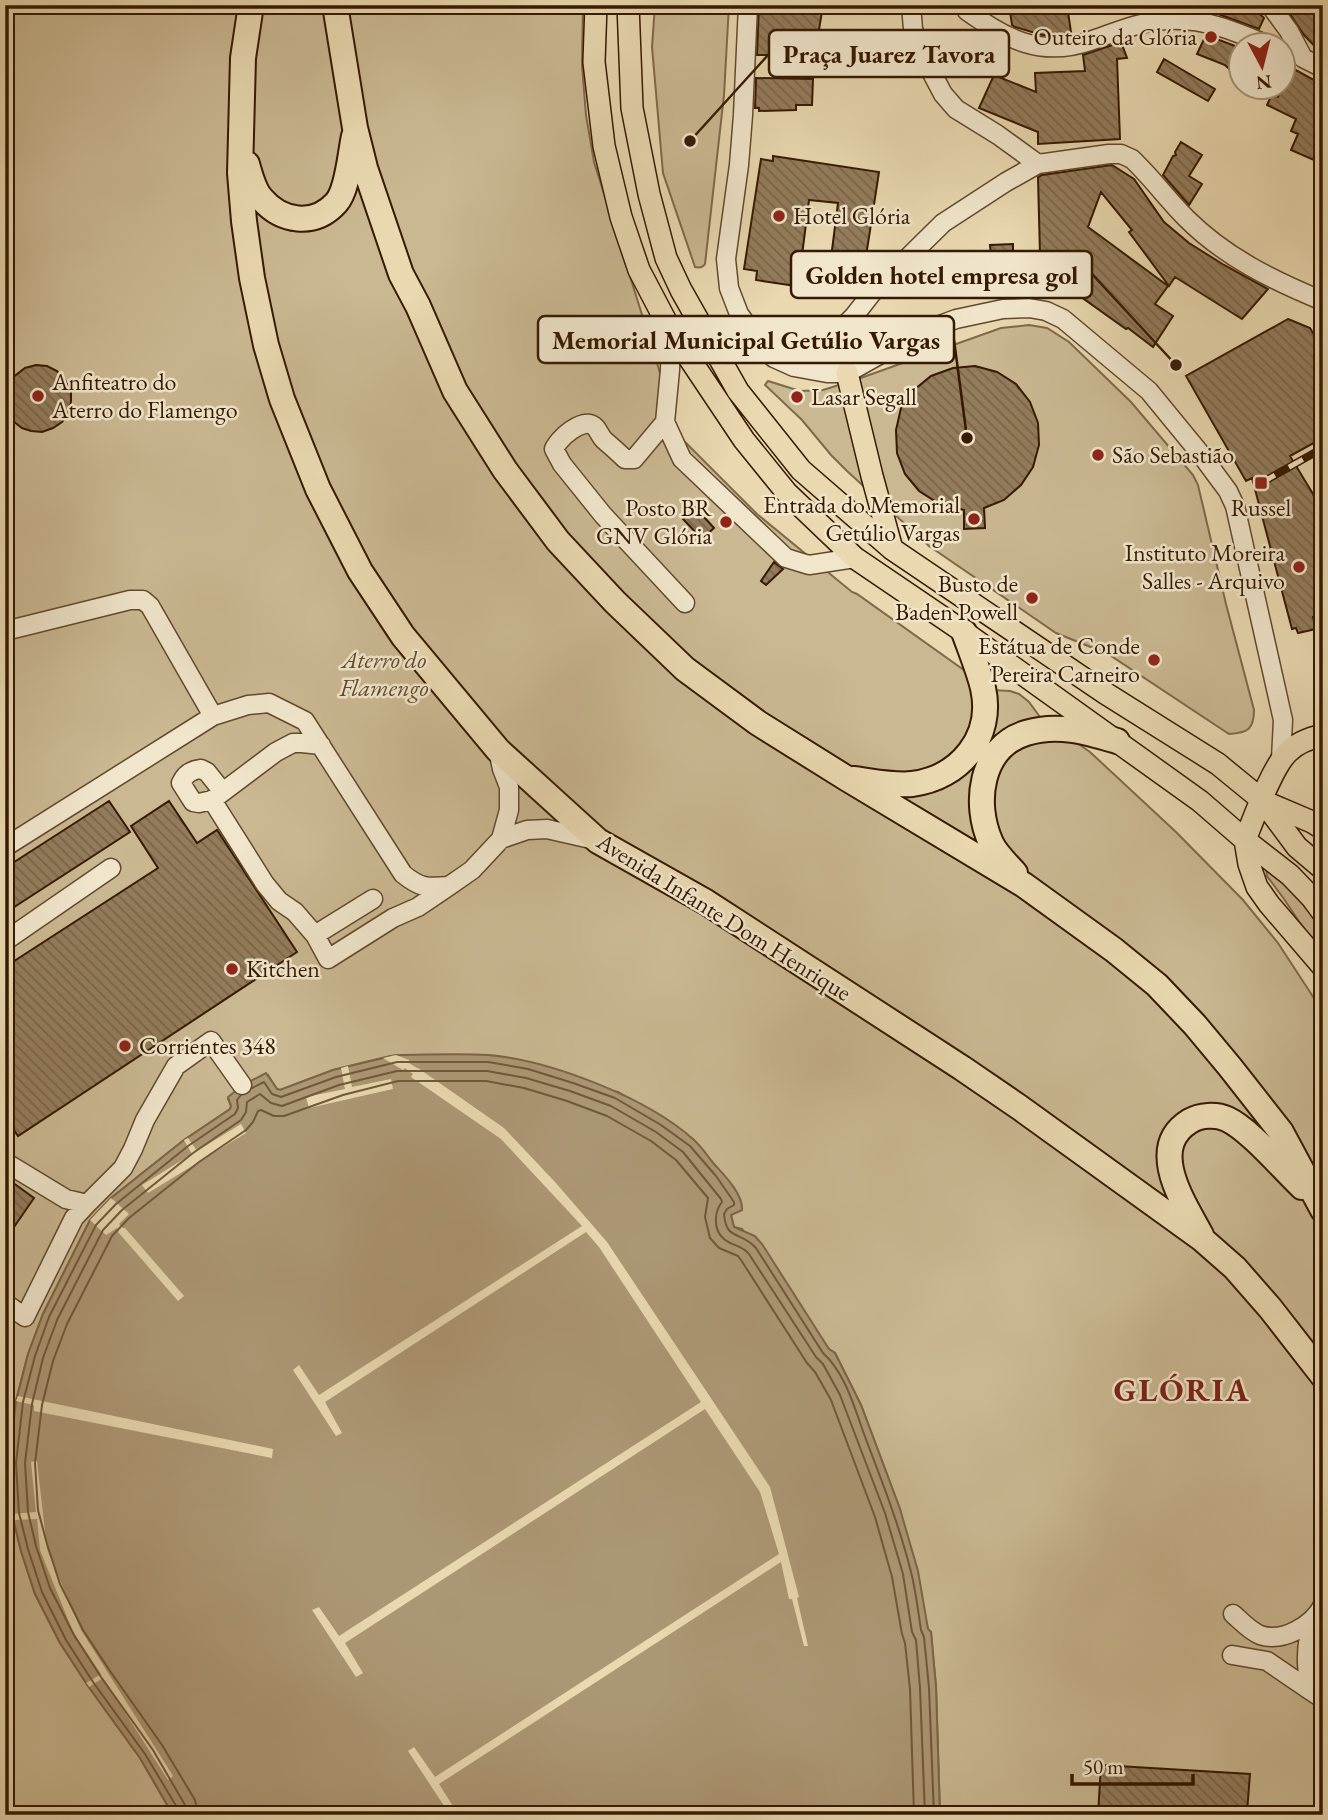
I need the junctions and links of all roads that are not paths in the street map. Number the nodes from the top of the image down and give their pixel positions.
1 (251, 5) edge
2 (335, 5) edge
3 (596, 5) edge
4 (628, 5) edge
5 (748, 5) edge
6 (911, 5) edge
7 (1270, 5) edge
8 (967, 10) dead end
9 (1237, 32) edge
10 (1296, 55) edge
11 (1303, 58) junction
12 (1323, 68) edge
13 (355, 128) junction
14 (242, 146) junction
15 (1038, 164) junction
16 (1323, 301) edge
17 (671, 331) junction
18 (755, 336) junction
19 (847, 373) junction
20 (666, 422) junction
21 (892, 549) junction
22 (855, 558) junction
23 (685, 603) dead end
24 (5, 631) edge
25 (964, 632) junction
26 (213, 716) junction
27 (1323, 736) edge
28 (1117, 741) junction
29 (321, 745) junction
30 (498, 750) junction
31 (1281, 759) junction
32 (846, 778) junction
33 (1262, 800) junction
34 (1323, 829) edge
35 (501, 839) junction
36 (1245, 840) junction
37 (598, 841) junction
38 (5, 848) edge
39 (111, 868) dead end
40 (1323, 869) edge
41 (1024, 885) junction
42 (449, 886) junction
43 (373, 899) dead end
44 (1323, 914) edge
45 (316, 935) junction
46 (5, 941) edge
47 (1323, 967) edge
48 (243, 1085) dead end
49 (5, 1162) edge
50 (87, 1204) junction
51 (1320, 1206) edge
52 (1202, 1239) junction
53 (5, 1303) edge
54 (1323, 1376) edge
55 (1321, 1611) edge
56 (1233, 1614) dead end
57 (1232, 1655) dead end
58 (1317, 1695) edge

1 - 14 highway, Avenida Infante Dom Henrique
2 - 13 highway
3 - 17 main road
4 - 21 main road
5 - 18 street
6 - 15 street
7 - 11 street
8 - 9 street
10 - 11 street
11 - 12 street
13 - 14 highway
13 - 32 highway
14 - 30 highway, Avenida Infante Dom Henrique
15 - 16 street
15 - 18 street
17 - 20 street
17 - 22 main road
18 - 19 street
19 - 21 main road
19 - 31 street
20 - 22 street
20 - 23 street
21 - 33 main road
22 - 25 main road
24 - 26 street
25 - 28 main road
25 - 32 highway
26 - 29 street
26 - 38 street
27 - 31 main road
28 - 36 main road
28 - 41 highway
29 - 42 street
29 - 45 street
30 - 35 street
30 - 37 highway, Avenida Infante Dom Henrique
31 - 33 main road
32 - 41 highway
33 - 34 main road
33 - 36 main road
33 - 40 main road
35 - 37 street
35 - 42 street
36 - 44 main road
36 - 47 main road
37 - 52 highway, Avenida Infante Dom Henrique
39 - 46 street
41 - 51 highway
42 - 45 street
43 - 45 street
48 - 50 street
49 - 50 street
50 - 53 street
51 - 52 highway
52 - 54 highway, Avenida Infante Dom Henrique
55 - 56 street
55 - 58 street
57 - 58 street

